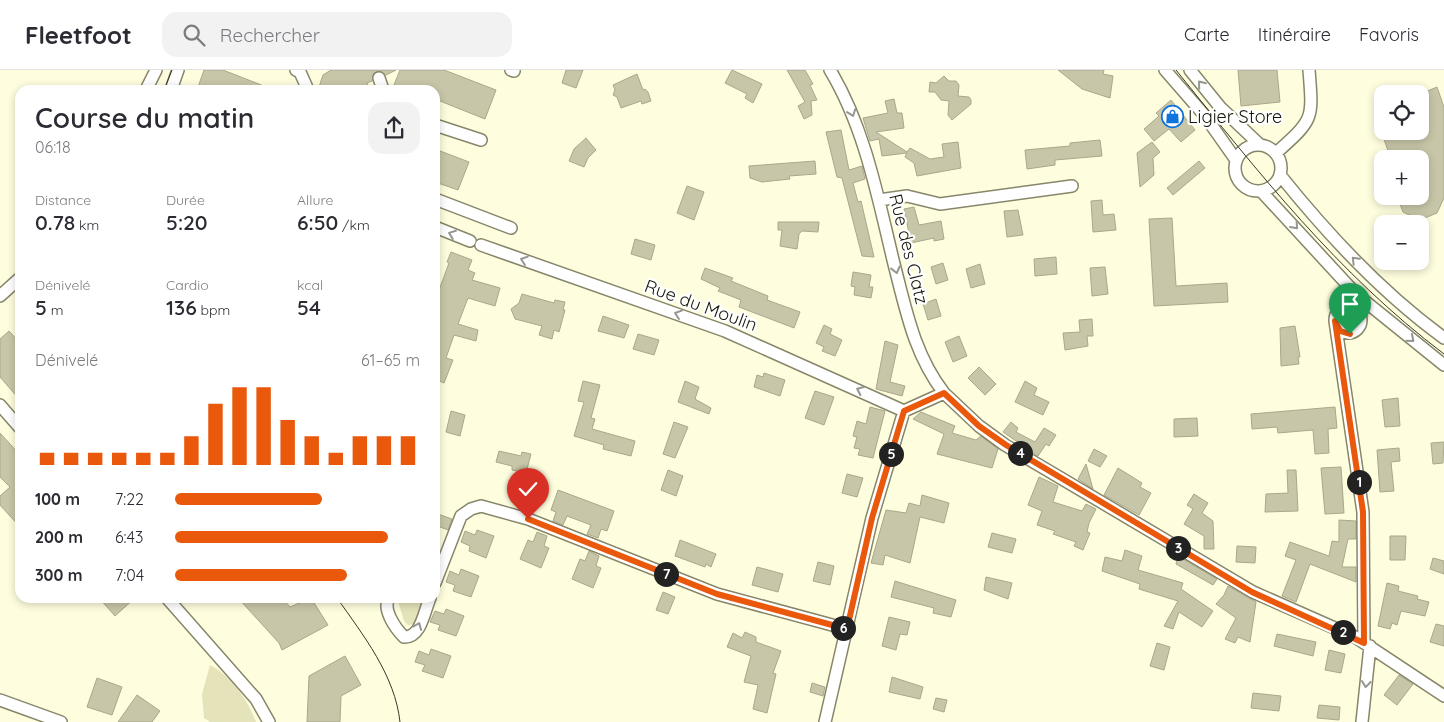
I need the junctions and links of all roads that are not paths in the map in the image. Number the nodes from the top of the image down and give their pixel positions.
1 (156, 70) edge
2 (178, 70) edge
3 (830, 70) edge
4 (1165, 70) edge
5 (1190, 70) edge
6 (1309, 70) edge
7 (300, 71) edge
8 (148, 85) edge
9 (173, 85) edge
10 (306, 85) edge
11 (440, 127) edge
12 (481, 140) dead end
13 (1259, 144) junction
14 (1276, 153) junction
15 (1236, 160) junction
16 (1280, 175) junction
17 (1072, 186) dead end
18 (1261, 191) junction
19 (879, 200) junction
20 (440, 201) edge
21 (511, 228) dead end
22 (440, 230) edge
23 (470, 240) dead end
24 (481, 245) dead end
25 (15, 282) edge
26 (0, 296) edge
27 (1335, 321) dead end
28 (1444, 338) edge
29 (1444, 365) edge
30 (944, 393) junction
31 (0, 405) edge
32 (904, 411) junction
33 (15, 422) edge
34 (447, 549) junction
35 (440, 555) edge
36 (440, 569) edge
37 (171, 603) edge
38 (387, 603) edge
39 (428, 603) edge
40 (847, 629) junction
41 (1367, 644) junction
42 (1444, 696) edge
43 (0, 700) edge
44 (60, 722) edge
45 (269, 722) edge
46 (825, 722) edge
47 (1362, 722) edge

1 - 8 street
2 - 9 street
3 -> 19 street, Rue des Clatz
4 - 15 street
13 -> 5 street
6 - 14 street
7 - 10 street
11 - 12 street
13 - 14 street
13 - 15 street
14 - 16 street
15 - 18 street
16 - 18 street
28 -> 16 street
17 - 19 street
18 -> 29 street
19 -> 30 street, Rue des Clatz
20 - 21 street
23 -> 22 street
32 -> 24 street, Rue du Moulin
25 - 26 street
27 - 41 street
30 - 32 street
30 - 41 street, Rue des Clatz
31 - 33 street
32 - 40 street
34 - 35 street
34 - 36 street
34 - 40 street
37 - 45 street
38 -> 39 street
40 - 46 street
41 - 42 street, Rue des Clatz
41 -> 47 street
43 - 44 street

